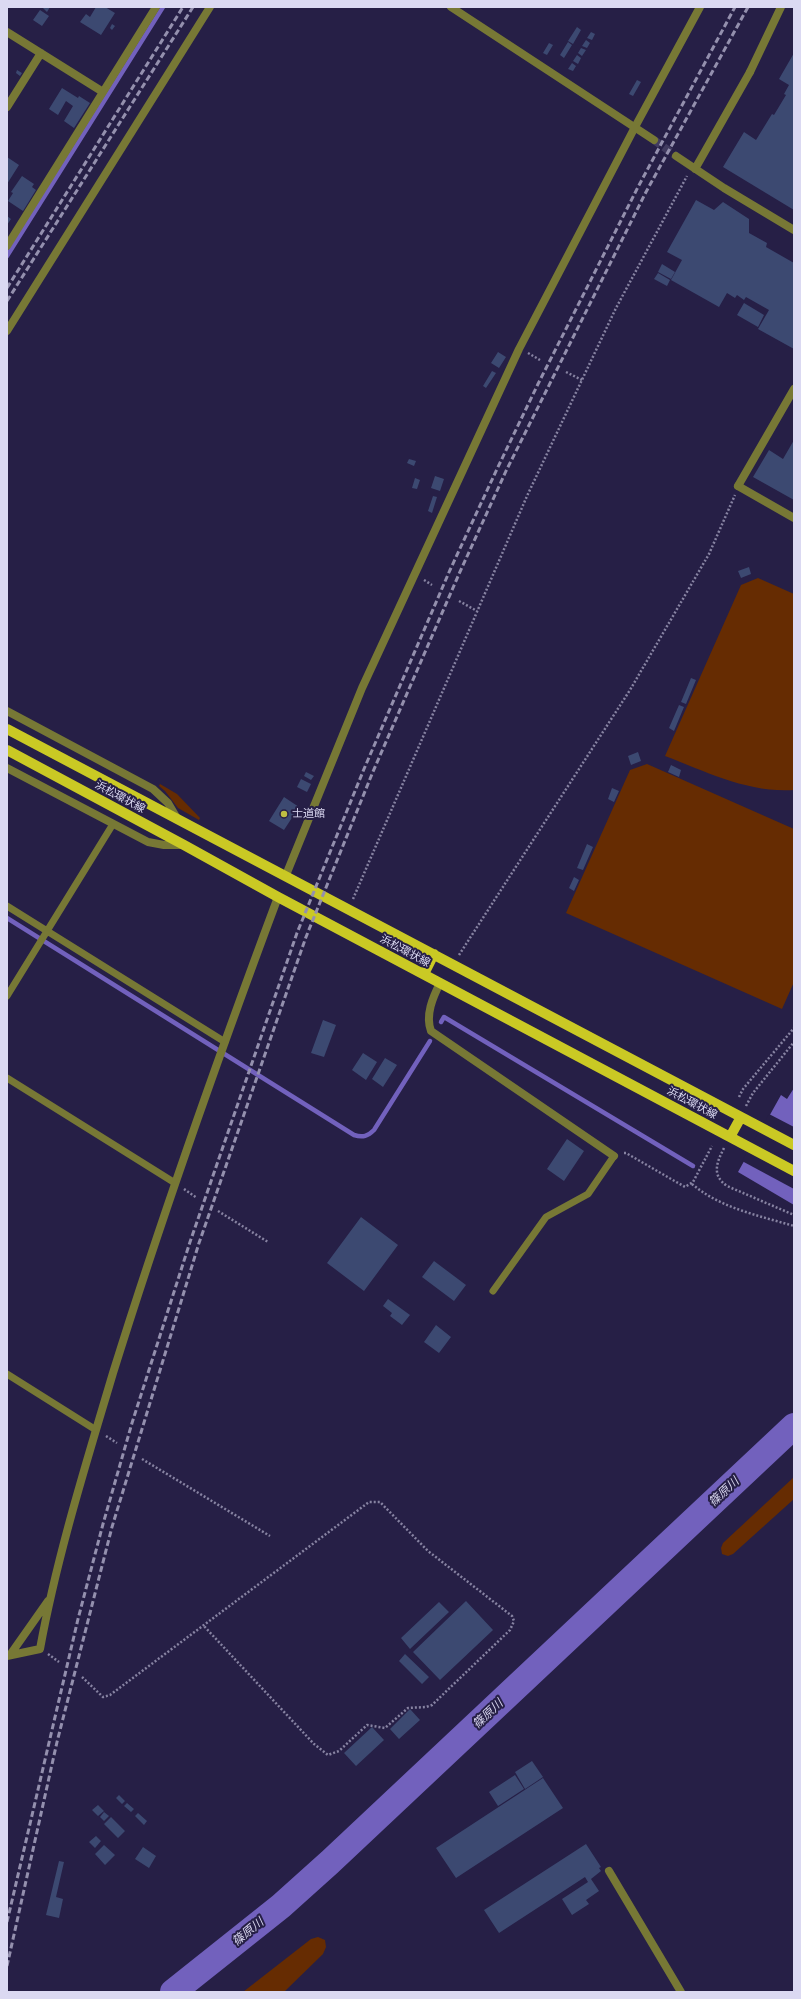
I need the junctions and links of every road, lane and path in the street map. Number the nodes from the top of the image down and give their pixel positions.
1 (156, 7) edge
2 (210, 7) edge
3 (451, 7) edge
4 (700, 7) edge
5 (781, 7) edge
6 (7, 32) edge
7 (41, 53) junction
8 (103, 92) junction
9 (7, 107) edge
10 (635, 127) junction
11 (654, 140) tunnel mouth
12 (676, 156) tunnel mouth
13 (694, 168) junction
14 (794, 230) edge
15 (7, 246) edge
16 (7, 331) edge
17 (566, 372) dead end
18 (582, 380) junction
19 (794, 389) edge
20 (731, 504) dead end
21 (794, 518) edge
22 (459, 601) dead end
23 (477, 612) junction
24 (7, 711) edge
25 (7, 729) edge
26 (7, 750) edge
27 (7, 768) edge
28 (178, 820) junction
29 (113, 824) junction
30 (184, 845) junction
31 (286, 875) junction
32 (278, 897) junction
33 (7, 906) edge
34 (349, 909) junction
35 (46, 933) junction
36 (434, 954) junction
37 (453, 964) junction
38 (424, 974) junction
39 (440, 983) junction
40 (7, 996) edge
41 (794, 1028) edge
42 (794, 1042) edge
43 (224, 1044) junction
44 (7, 1078) edge
45 (739, 1097) dead end
46 (746, 1106) dead end
47 (741, 1117) junction
48 (730, 1137) junction
49 (794, 1145) edge
50 (712, 1146) dead end
51 (724, 1148) dead end
52 (614, 1156) junction
53 (794, 1171) edge
54 (175, 1183) junction
55 (692, 1184) junction
56 (218, 1211) dead end
57 (794, 1215) edge
58 (794, 1226) edge
59 (268, 1242) dead end
60 (493, 1291) dead end
61 (7, 1374) edge
62 (96, 1430) junction
63 (142, 1459) dead end
64 (270, 1536) dead end
65 (50, 1598) junction
66 (203, 1625) junction
67 (8, 1655) edge
68 (82, 1677) dead end
69 (609, 1871) dead end
70 (681, 1992) edge

1 - 8 street
2 - 16 street
3 - 10 street
4 - 10 street
5 - 13 street
6 - 7 street
7 - 8 street
7 - 9 street
8 - 15 street
10 - 11 street
10 - 31 street
12 - 13 street
13 - 14 street
13 - 18 path
17 - 18 path
18 - 23 path
19 - 21 street
20 - 37 path
22 - 23 path
23 - 34 path
24 - 28 street
25 - 28 main road, 浜松環状線
26 - 30 main road, 浜松環状線
27 - 29 street
28 - 31 main road, 浜松環状線
29 - 30 street
29 - 35 lane
30 - 32 main road, 浜松環状線
31 - 34 main road, 浜松環状線
32 - 38 main road, 浜松環状線
32 - 43 street
33 - 35 lane
34 - 36 main road, 浜松環状線
35 - 40 lane
35 - 43 lane
36 - 37 main road, 浜松環状線
36 - 38 main road
37 - 47 main road, 浜松環状線
38 - 39 main road, 浜松環状線
39 - 48 main road, 浜松環状線
39 - 52 street
41 - 45 path
42 - 46 path
43 - 54 street
44 - 54 lane
47 - 48 main road
47 - 49 main road, 浜松環状線
48 - 53 main road, 浜松環状線
50 - 55 path
51 - 57 path
52 - 55 path
52 - 60 lane
54 - 62 street
55 - 58 path
56 - 59 path
61 - 62 lane
62 - 65 street
63 - 64 path
65 - 67 street
65 - 67 street
66 - 66 path
66 - 68 path
69 - 70 street

